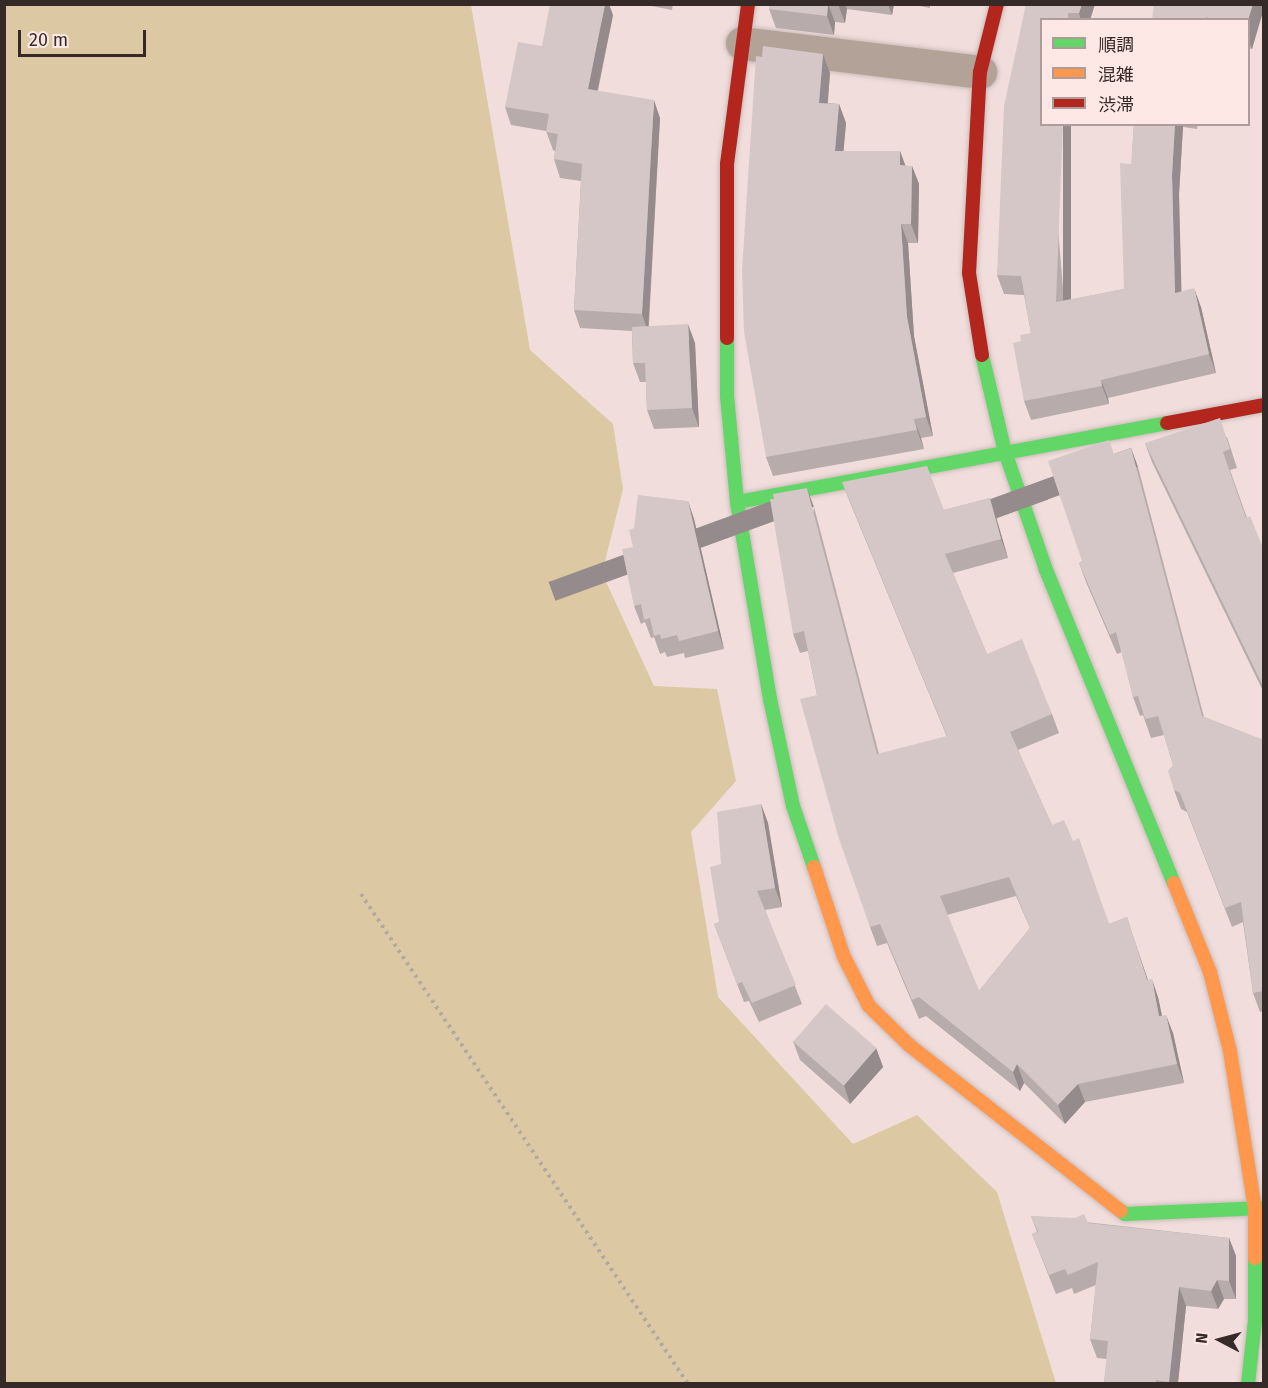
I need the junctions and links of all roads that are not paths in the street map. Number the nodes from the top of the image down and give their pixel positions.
1 (748, 4) edge
2 (997, 4) edge
3 (742, 43) junction
4 (980, 72) junction
5 (1263, 405) edge
6 (1005, 453) junction
7 (737, 502) junction
8 (1259, 1208) edge
9 (1248, 1383) edge

1 - 3 street
2 - 4 street
3 - 4 street
3 - 7 street
4 - 6 street
5 - 6 street
6 - 7 street
6 - 8 street
7 - 8 street
8 - 9 street

